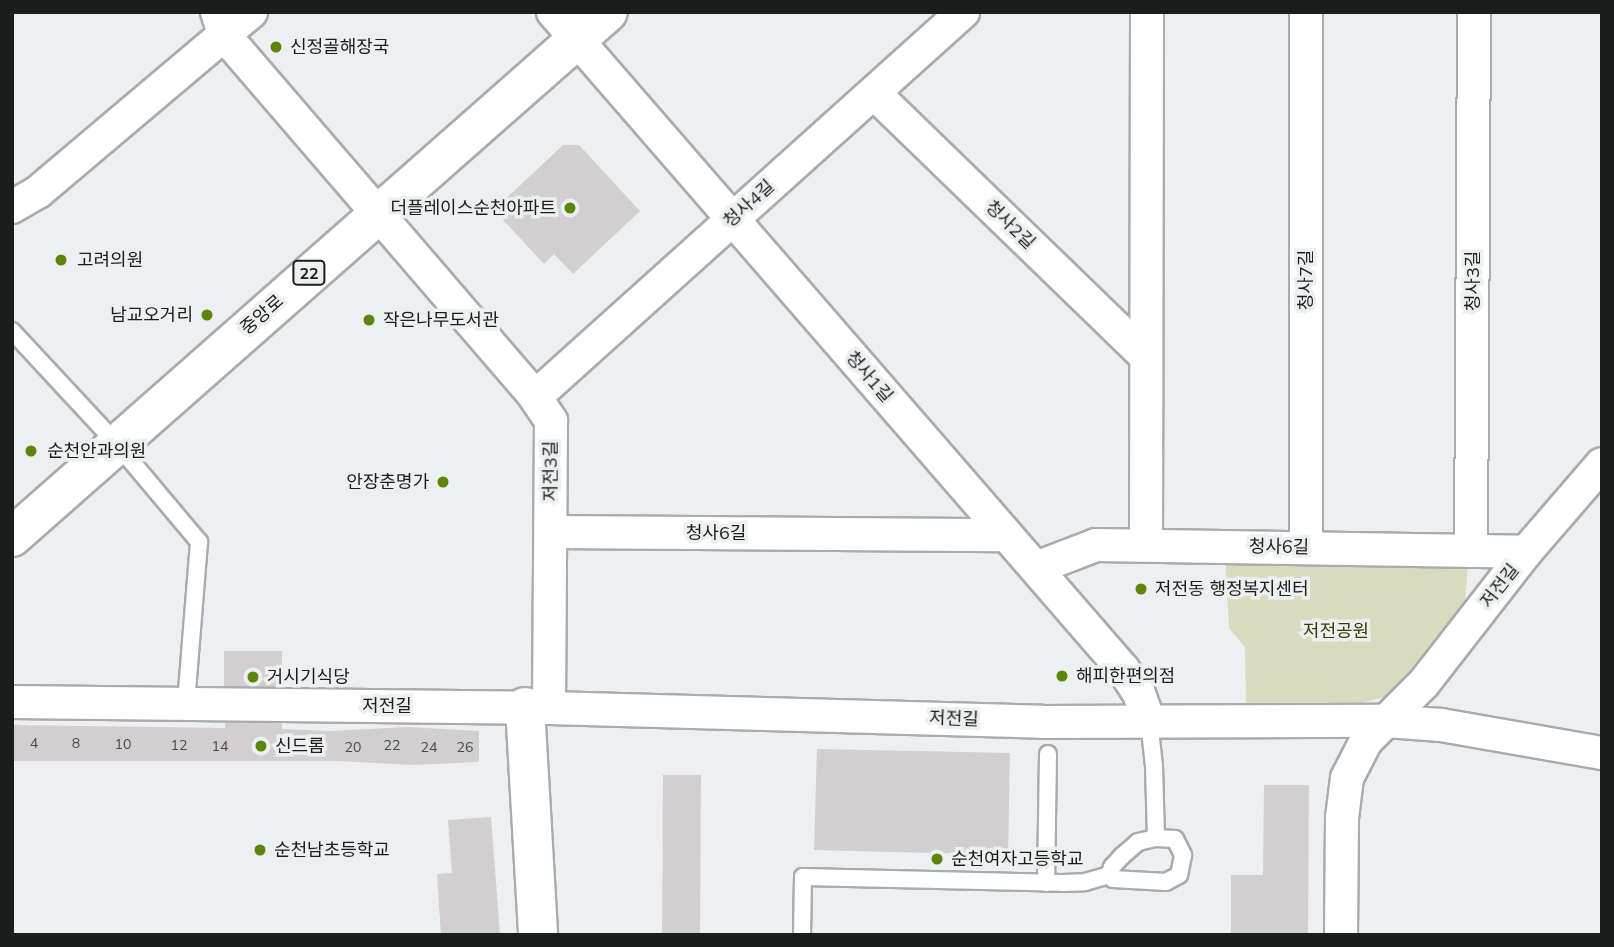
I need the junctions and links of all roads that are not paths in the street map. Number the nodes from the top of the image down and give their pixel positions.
1 (251, 12) edge
2 (608, 12) edge
3 (964, 12) edge
4 (1147, 12) edge
5 (1306, 12) edge
6 (1474, 12) edge
7 (221, 24) edge
8 (565, 26) edge
9 (874, 93) junction
10 (12, 207) edge
11 (375, 215) junction
12 (732, 219) junction
13 (12, 331) edge
14 (1146, 358) junction
15 (535, 397) junction
16 (116, 443) junction
17 (1602, 464) edge
18 (551, 532) junction
19 (1006, 535) junction
20 (12, 537) edge
21 (1146, 544) junction
22 (1306, 547) junction
23 (1471, 551) junction
24 (1526, 552) junction
25 (1036, 568) junction
26 (12, 702) edge
27 (186, 705) junction
28 (537, 707) junction
29 (1149, 721) junction
30 (1386, 721) junction
31 (1602, 753) edge
32 (1048, 754) dead end
33 (1156, 838) junction
34 (1109, 875) junction
35 (1046, 883) junction
36 (538, 935) edge
37 (802, 935) edge
38 (1341, 935) edge

1 - 7 street
2 - 8 main road, 중앙로 / 22
3 - 9 street, 청사4길
4 - 14 street
5 - 22 street, 청사7길
6 - 23 street, 청사3길
7 - 10 street
7 - 11 street, 저전3길
8 - 11 main road, 중앙로 / 22
8 - 12 street, 청사1길
9 - 12 street, 청사4길
9 - 14 street, 청사2길
11 - 15 street, 저전3길
11 - 16 main road, 중앙로 / 22
12 - 15 street, 청사4길
12 - 19 street, 청사1길
13 - 16 lane
14 - 21 street
15 - 18 street, 저전3길
16 - 20 main road, 중앙로 / 22
16 - 27 lane
17 - 24 street, 저전길
18 - 19 street, 청사6길
18 - 28 street, 저전3길
19 - 25 street, 청사1길
21 - 22 street, 청사6길
21 - 25 street, 청사6길
22 - 23 street, 청사6길
23 - 24 street, 청사6길
24 - 30 street, 저전길
25 - 29 street, 청사1길
26 - 27 street, 저전길
27 - 28 street, 저전길
28 - 29 street, 저전길
28 - 36 main road, 저전3길
29 - 30 street, 저전길
29 - 33 lane
30 - 31 street
30 - 38 street
32 - 35 lane
33 - 34 lane
33 - 34 lane
34 - 35 lane
35 - 37 lane

